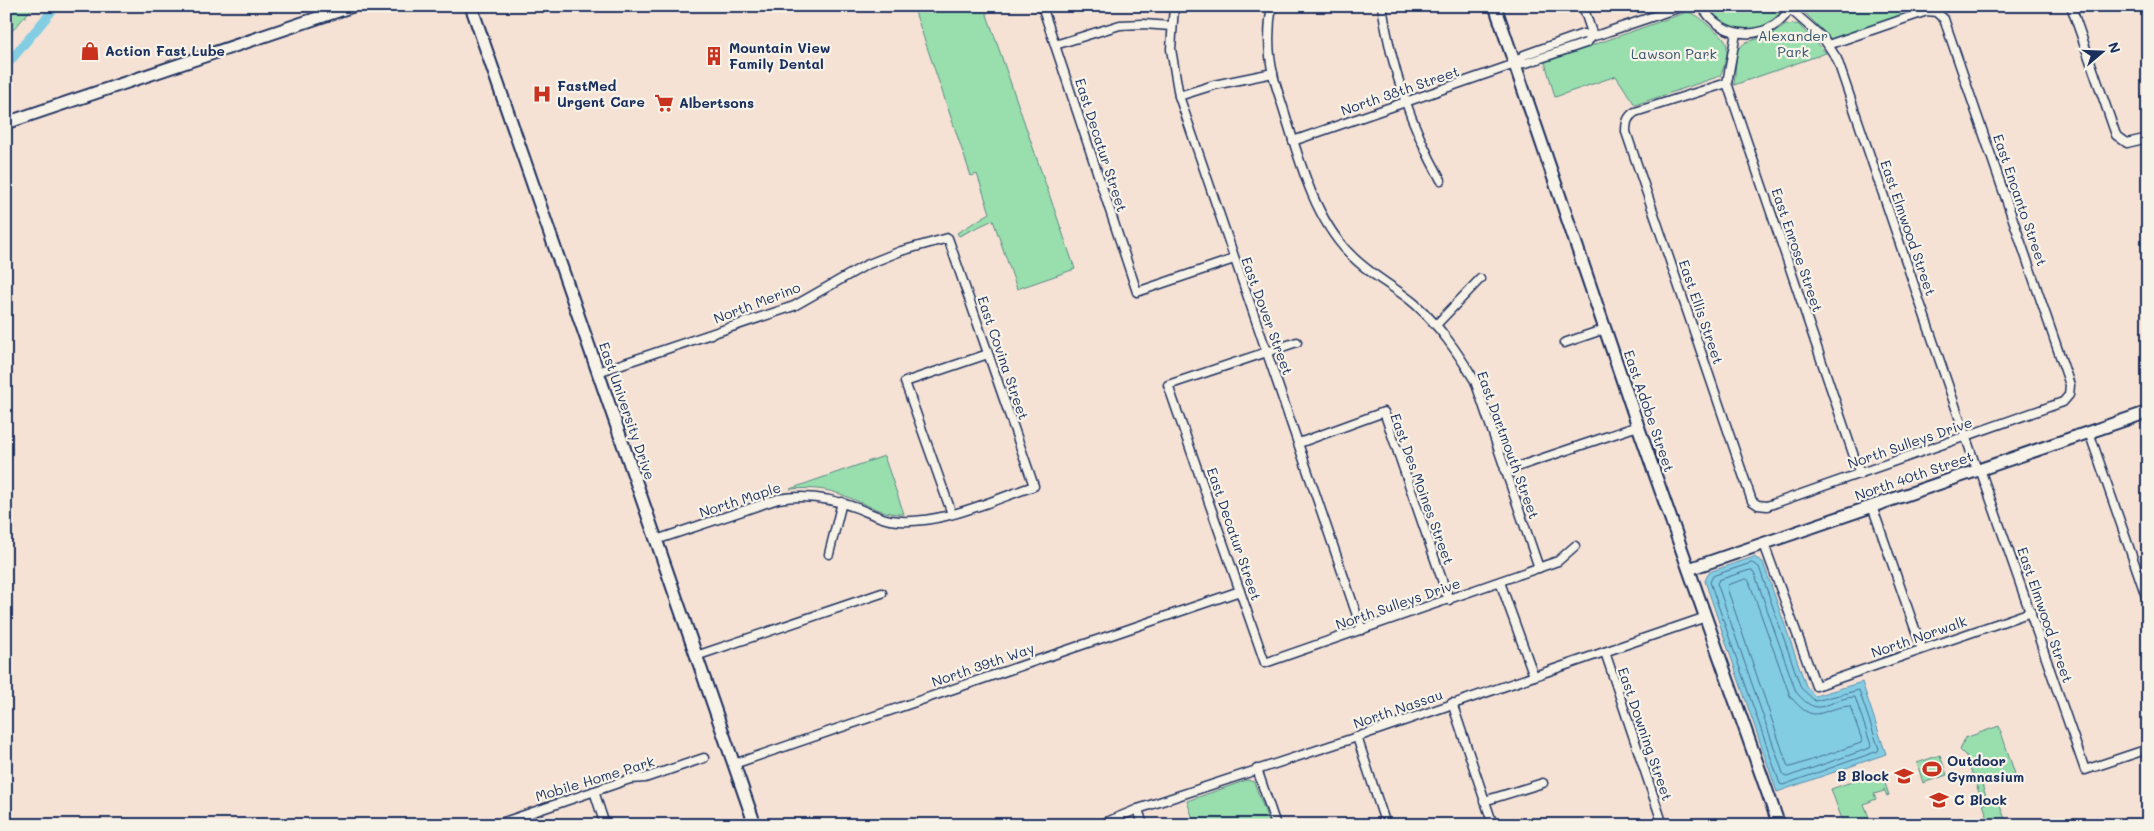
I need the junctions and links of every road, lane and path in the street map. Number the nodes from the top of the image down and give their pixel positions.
1 (353, 6) edge
2 (471, 6) edge
3 (1042, 6) edge
4 (1174, 6) edge
5 (1272, 6) edge
6 (1382, 6) edge
7 (1495, 6) edge
8 (1582, 6) edge
9 (1684, 6) edge
10 (1702, 6) edge
11 (2071, 6) edge
12 (1791, 8) edge
13 (1171, 26) junction
14 (1736, 33) junction
15 (1593, 36) junction
16 (1557, 43) junction
17 (1054, 45) junction
18 (1828, 45) junction
19 (1560, 52) junction
20 (1514, 64) junction
21 (1272, 73) junction
22 (1727, 84) junction
23 (1179, 96) junction
24 (1406, 102) junction
25 (6, 123) edge
26 (2148, 138) edge
27 (1294, 141) junction
28 (1440, 180) dead end
29 (948, 238) joint
30 (1234, 260) junction
31 (1480, 279) dead end
32 (1436, 324) junction
33 (1605, 329) junction
34 (1297, 342) dead end
35 (1564, 343) dead end
36 (1266, 351) junction
37 (988, 354) junction
38 (598, 372) junction
39 (2068, 397) joint
40 (2148, 412) edge
41 (1638, 426) junction
42 (2089, 432) junction
43 (1965, 436) junction
44 (1299, 443) junction
45 (1978, 470) junction
46 (1504, 471) junction
47 (1860, 474) junction
48 (1034, 486) joint
49 (842, 502) junction
50 (1758, 505) joint
51 (1872, 506) junction
52 (952, 514) junction
53 (656, 540) junction
54 (1764, 544) junction
55 (1575, 546) dead end
56 (829, 554) dead end
57 (1539, 568) junction
58 (1689, 569) junction
59 (1500, 582) junction
60 (1240, 591) junction
61 (882, 593) dead end
62 (1449, 600) junction
63 (2148, 602) edge
64 (2031, 612) junction
65 (1706, 617) junction
66 (1362, 630) junction
67 (1922, 649) junction
68 (1604, 652) junction
69 (696, 656) junction
70 (1265, 663) joint
71 (1534, 676) junction
72 (1452, 703) junction
73 (1357, 737) junction
74 (2148, 749) edge
75 (704, 758) dead end
76 (734, 764) junction
77 (1258, 769) junction
78 (1543, 783) dead end
79 (594, 792) junction
80 (1484, 801) junction
81 (1138, 809) junction
82 (520, 816) junction
83 (495, 825) edge
84 (524, 825) edge
85 (605, 825) edge
86 (755, 825) edge
87 (1099, 825) edge
88 (1143, 825) edge
89 (1276, 825) edge
90 (1386, 825) edge
91 (1493, 825) edge
92 (1663, 825) edge
93 (1779, 825) edge

1 - 25 street
2 - 38 street, East University Drive
3 - 17 street, East Decatur Street
4 - 13 street, East Dover Street
5 - 21 street, East Dartmouth Street
6 - 24 street
7 - 20 street, East Adobe Street
8 - 15 street
9 - 15 street, North 38th Street
10 - 14 street
11 - 26 street
12 - 14 street, East Elmwood Street
12 - 18 street, East Elmwood Street
13 - 17 street
13 - 23 street, East Dover Street
14 - 22 street, East Enrose Street
15 - 16 street, North 38th Street
15 - 19 street, North 38th Street
16 - 19 street
16 - 20 street, North 38th Street
17 - 30 street, East Decatur Street
18 - 39 street, East Encanto Street
18 - 43 street, East Elmwood Street
19 - 20 street, North 38th Street
20 - 24 street, North 38th Street
20 - 33 street, East Adobe Street
21 - 23 street
21 - 27 street, East Dartmouth Street
22 - 47 street, East Enrose Street
22 - 50 street, East Ellis Street
23 - 30 street, East Dover Street
24 - 27 street, North 38th Street
24 - 28 street
27 - 32 street, East Dartmouth Street
29 - 37 street, East Covina Street
29 - 38 street, North Merino
30 - 36 street, East Dover Street
31 - 32 street
32 - 46 street, East Dartmouth Street
33 - 35 street
33 - 41 street, East Adobe Street
34 - 36 street
36 - 44 street, East Dover Street
36 - 60 street, East Decatur Street
37 - 48 street, East Covina Street
37 - 52 street
38 - 53 street, East University Drive
39 - 43 street, North Sulleys Drive
40 - 42 street, North 40th Street
41 - 46 street
41 - 58 street, East Adobe Street
42 - 45 street, North 40th Street
42 - 63 street
43 - 45 street, East Elmwood Street
43 - 47 street, North Sulleys Drive
44 - 62 street, East Des Moines Street
44 - 66 street, East Dover Street
45 - 51 street, North 40th Street
45 - 64 street, East Elmwood Street
46 - 57 street, East Dartmouth Street
47 - 50 street, North Sulleys Drive
48 - 52 street, North Maple
49 - 52 street, North Maple
49 - 53 street, North Maple
49 - 56 street
51 - 54 street, North 40th Street
51 - 67 street
53 - 69 street, East University Drive
54 - 58 street, North 40th Street
54 - 67 street, North Norwalk
55 - 57 street, North Sulleys Drive
57 - 59 street, North Sulleys Drive
58 - 65 street, East Adobe Street
59 - 62 street, North Sulleys Drive
59 - 71 street
60 - 70 street, East Decatur Street
60 - 76 street, North 39th Way
61 - 69 street
62 - 66 street, North Sulleys Drive
64 - 67 street, North Norwalk
64 - 74 street, East Elmwood Street
65 - 68 street, North Nassau
65 - 93 street, East Adobe Street
66 - 70 street, North Sulleys Drive
68 - 71 street, North Nassau
68 - 92 street, East Downing Street
69 - 76 street, East University Drive
71 - 72 street, North Nassau
72 - 73 street, North Nassau
72 - 80 street
73 - 77 street, North Nassau
73 - 90 street
75 - 79 street, Mobile Home Park
76 - 86 street, East University Drive
77 - 81 street, North Nassau
77 - 89 street
78 - 80 street
79 - 82 street, Mobile Home Park
79 - 85 street
80 - 91 street
81 - 87 street, North Nassau
81 - 88 street
82 - 83 street, Mobile Home Park
82 - 84 street

